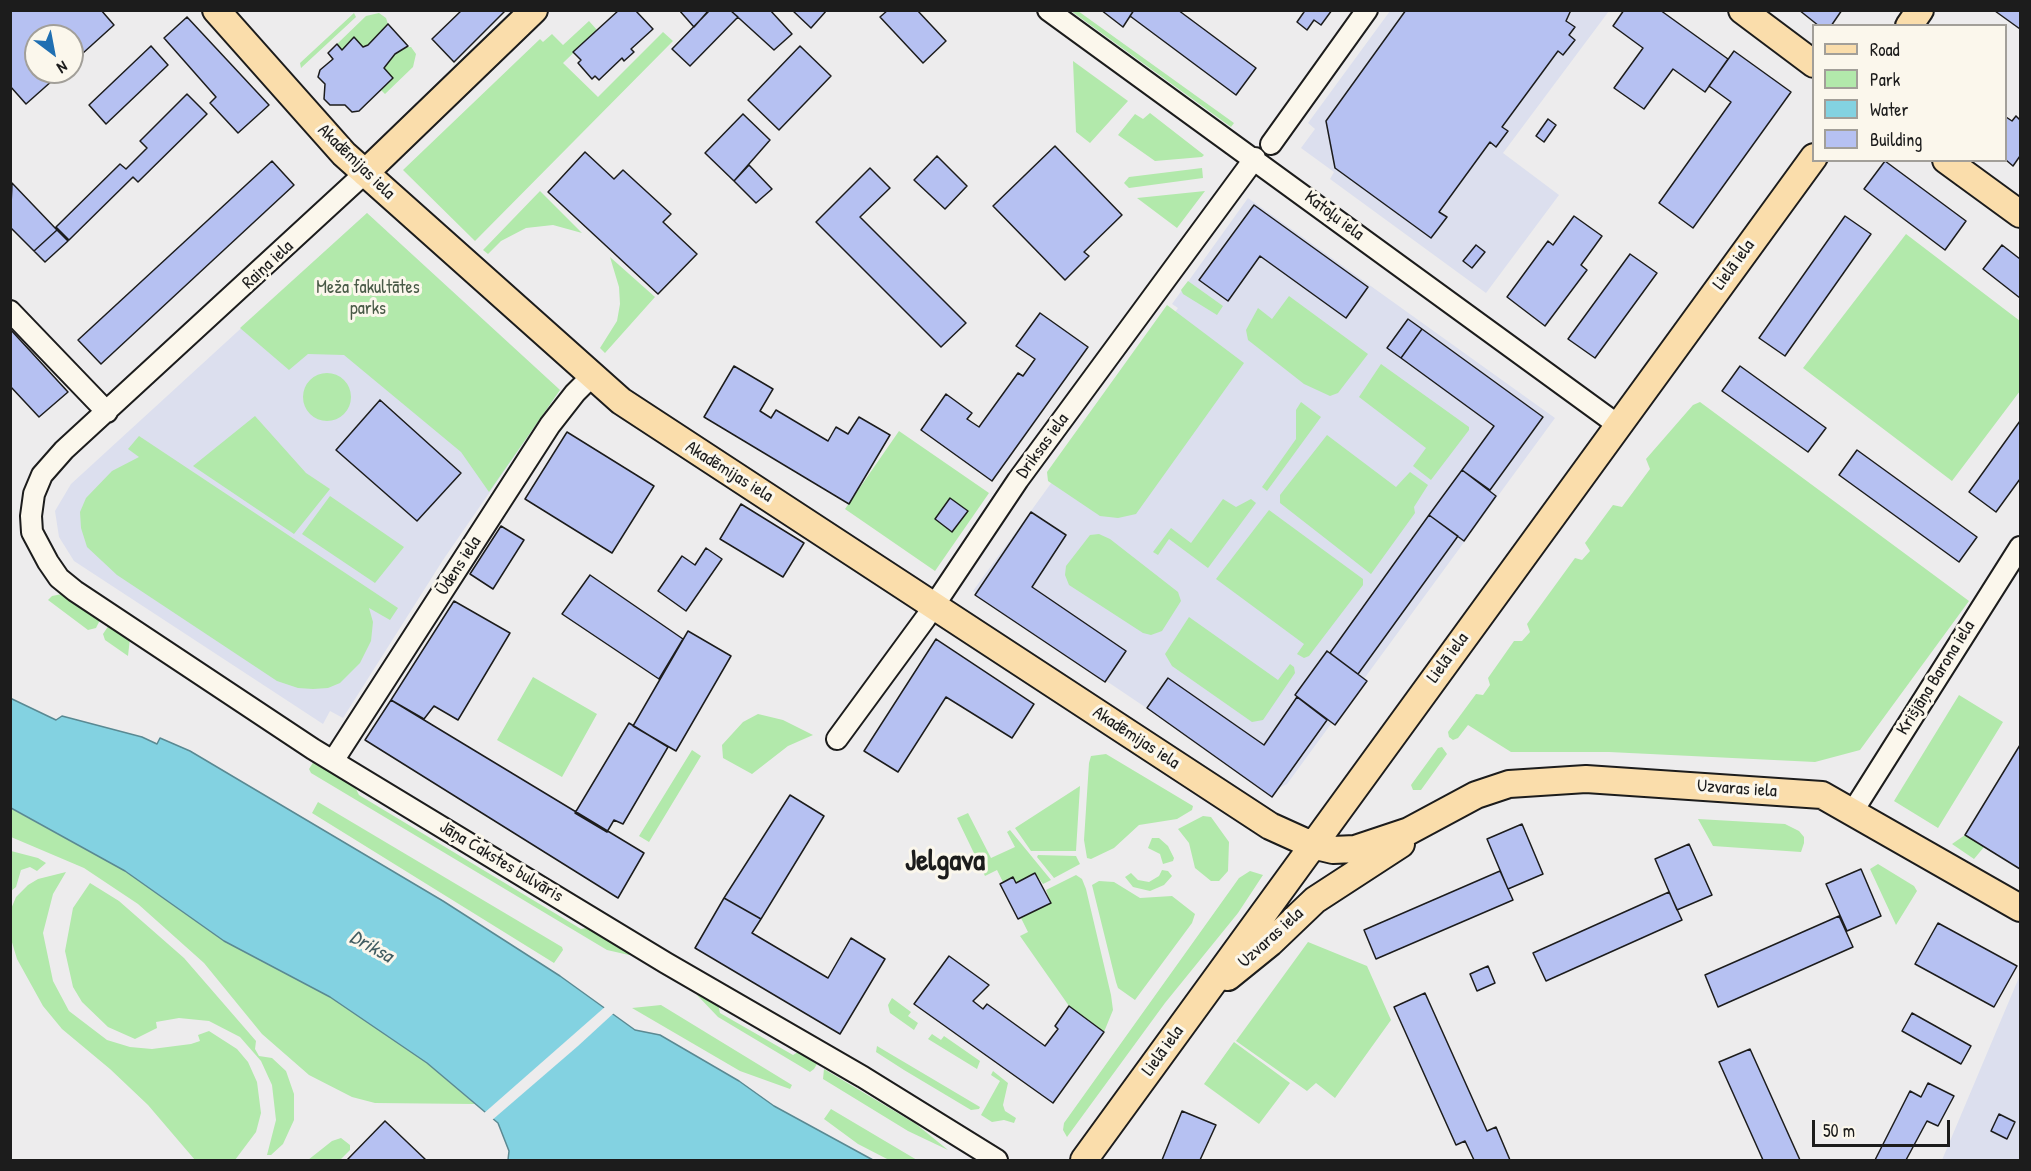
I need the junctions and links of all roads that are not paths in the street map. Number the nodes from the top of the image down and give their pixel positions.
1 (216, 10) edge
2 (534, 10) edge
3 (1048, 10) edge
4 (1367, 10) edge
5 (1742, 10) edge
6 (1920, 10) edge
7 (1910, 24) edge
8 (1812, 62) edge
9 (1271, 144) dead end
10 (1255, 158) junction
11 (1812, 160) edge
12 (1949, 162) edge
13 (365, 173) junction
14 (2020, 214) edge
15 (10, 311) edge
16 (592, 376) junction
17 (107, 412) junction
18 (1618, 425) junction
19 (32, 532) joint
20 (2020, 547) edge
21 (934, 604) junction
22 (837, 739) dead end
23 (333, 761) junction
24 (1853, 811) junction
25 (1434, 819) junction
26 (1312, 845) junction
27 (2020, 908) edge
28 (1200, 999) junction
29 (997, 1161) edge
30 (1084, 1161) edge

1 - 13 main road, Akadēmijas iela
2 - 13 main road, Raiņa iela
3 - 10 street, Katoļu iela
4 - 9 street
5 - 8 main road
6 - 7 main road
10 - 18 street, Katoļu iela
10 - 21 street, Driksas iela
11 - 18 main road, Lielā iela
12 - 14 main road
13 - 16 main road, Akadēmijas iela
13 - 17 street, Raiņa iela
15 - 17 street
16 - 21 main road, Akadēmijas iela
16 - 23 street, Ūdens iela
17 - 19 street, Raiņa iela
18 - 26 main road, Lielā iela
19 - 23 street, Jāņa Čakstes bulvāris
20 - 24 street, Krišjāņa Barona iela
21 - 22 street, Driksas iela
21 - 26 main road, Akadēmijas iela
23 - 29 street, Jāņa Čakstes bulvāris
24 - 25 main road, Uzvaras iela
24 - 27 main road, Uzvaras iela
25 - 26 main road, Uzvaras iela
25 - 28 main road, Uzvaras iela
26 - 28 main road, Lielā iela
28 - 30 main road, Lielā iela

